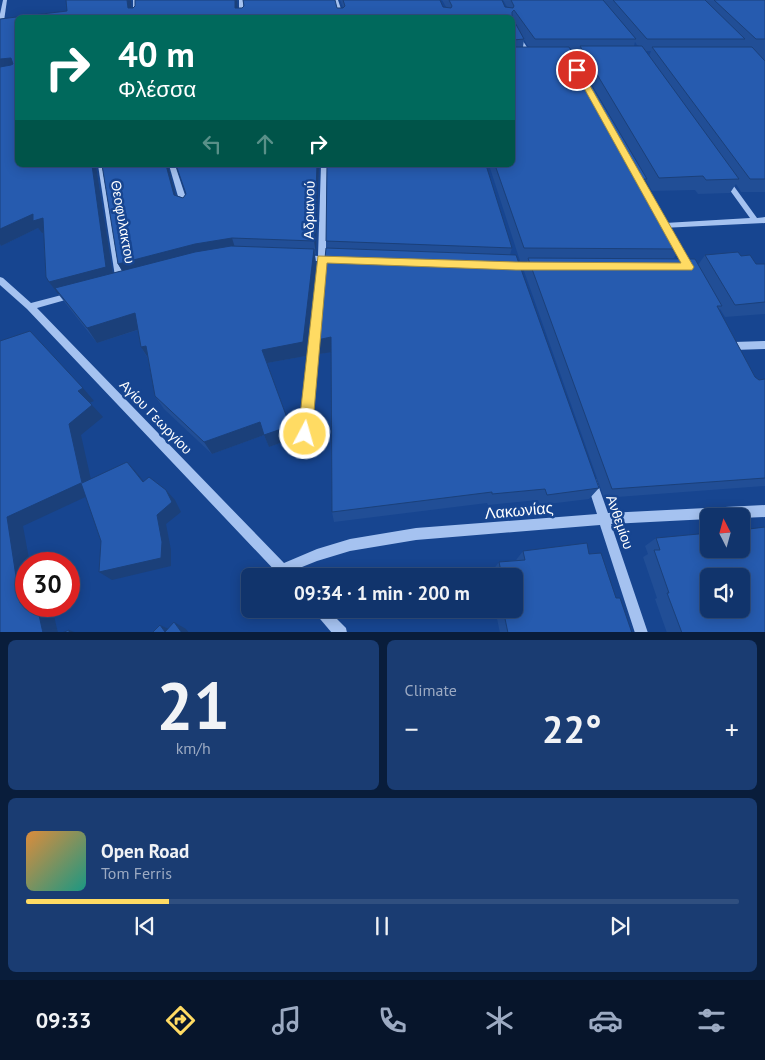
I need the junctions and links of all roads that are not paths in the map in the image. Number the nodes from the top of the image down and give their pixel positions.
1 (5, 0) edge
2 (135, 0) edge
3 (240, 0) edge
4 (336, 0) edge
5 (135, 15) edge
6 (242, 15) edge
7 (341, 15) edge
8 (0, 28) edge
9 (515, 30) edge
10 (521, 55) edge
11 (530, 55) junction
12 (539, 55) edge
13 (101, 167) edge
14 (173, 167) edge
15 (324, 167) edge
16 (722, 173) edge
17 (185, 207) edge
18 (660, 217) edge
19 (755, 220) junction
20 (765, 220) edge
21 (665, 226) junction
22 (294, 258) edge
23 (322, 259) junction
24 (342, 260) edge
25 (679, 267) edge
26 (688, 267) junction
27 (693, 275) edge
28 (0, 280) edge
29 (120, 283) edge
30 (84, 292) edge
31 (30, 307) junction
32 (765, 345) edge
33 (734, 346) edge
34 (305, 434) dead end
35 (588, 472) edge
36 (765, 510) edge
37 (604, 519) junction
38 (279, 568) edge
39 (293, 568) edge
40 (328, 618) edge
41 (342, 632) edge
42 (642, 632) edge

1 - 8 street
2 - 5 street
3 - 6 street
4 - 7 street
9 - 11 street
10 - 11 street
11 - 12 street
13 - 29 street, Θεοφυλακτου
14 - 17 street
15 - 23 street, Αδριανού
16 - 19 street
18 - 21 street
19 - 20 street
19 - 21 street
21 - 26 street
22 - 23 street
23 - 24 street
23 - 34 street, Αδριανού
25 - 26 street
26 - 27 street
28 - 31 street, Αγίου Γεωργίου
30 - 31 street
31 - 38 street, Αγίου Γεωργίου
32 - 33 street
35 - 37 street, Ανθεμίου
36 - 37 street, Λακωνίας
37 - 39 street, Λακωνίας
37 - 42 street, Ανθεμίου
40 - 41 street

